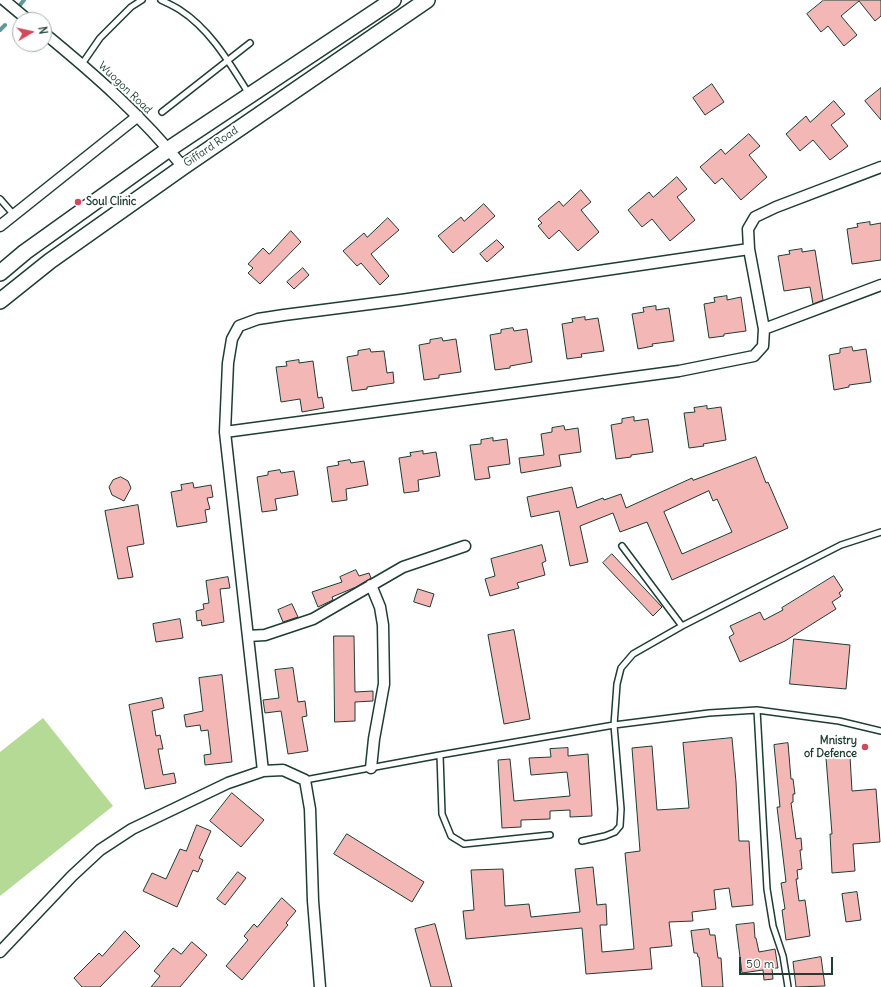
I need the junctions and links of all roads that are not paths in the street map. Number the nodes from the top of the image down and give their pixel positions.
1 (4, 0) edge
2 (142, 0) edge
3 (161, 0) edge
4 (393, 0) edge
5 (427, 0) edge
6 (18, 12) edge
7 (52, 40) edge
8 (250, 43) dead end
9 (228, 61) junction
10 (82, 64) junction
11 (249, 95) junction
12 (162, 112) dead end
13 (138, 116) junction
14 (169, 149) junction
15 (183, 167) junction
16 (881, 167) edge
17 (0, 199) edge
18 (14, 214) junction
19 (0, 226) edge
20 (749, 249) junction
21 (0, 273) edge
22 (881, 286) edge
23 (0, 301) edge
24 (764, 329) junction
25 (225, 432) junction
26 (881, 532) edge
27 (465, 546) dead end
28 (622, 546) dead end
29 (371, 585) junction
30 (682, 626) junction
31 (248, 636) junction
32 (757, 710) junction
33 (614, 725) junction
34 (881, 731) edge
35 (440, 755) junction
36 (371, 768) junction
37 (263, 771) junction
38 (305, 780) junction
39 (550, 835) dead end
40 (582, 841) dead end
41 (0, 952) edge
42 (320, 987) edge
43 (788, 987) edge

1 - 6 street
2 - 10 lane
3 - 9 lane
4 - 11 main road, Giffard Road
5 - 15 main road, Giffard Road
7 - 10 street, Wuogon Road
8 - 9 lane
9 - 11 lane
9 - 12 lane
10 - 13 street, Wuogon Road
11 - 14 main road, Giffard Road
13 - 14 street, Wuogon Road
13 - 18 street
14 - 15 street, Wuogon Road
14 - 21 main road, Giffard Road
15 - 23 main road, Giffard Road
16 - 20 street
17 - 18 lane
18 - 19 street
20 - 24 street
20 - 25 street
22 - 24 street
24 - 25 street
25 - 31 street
26 - 30 lane
27 - 29 street
28 - 30 lane
29 - 31 street
29 - 36 street
30 - 33 lane
31 - 37 street
32 - 33 lane
32 - 34 lane
32 - 43 lane
33 - 35 lane
33 - 40 lane
35 - 36 lane
35 - 39 lane
36 - 38 lane
37 - 38 street
37 - 41 street
38 - 42 street

